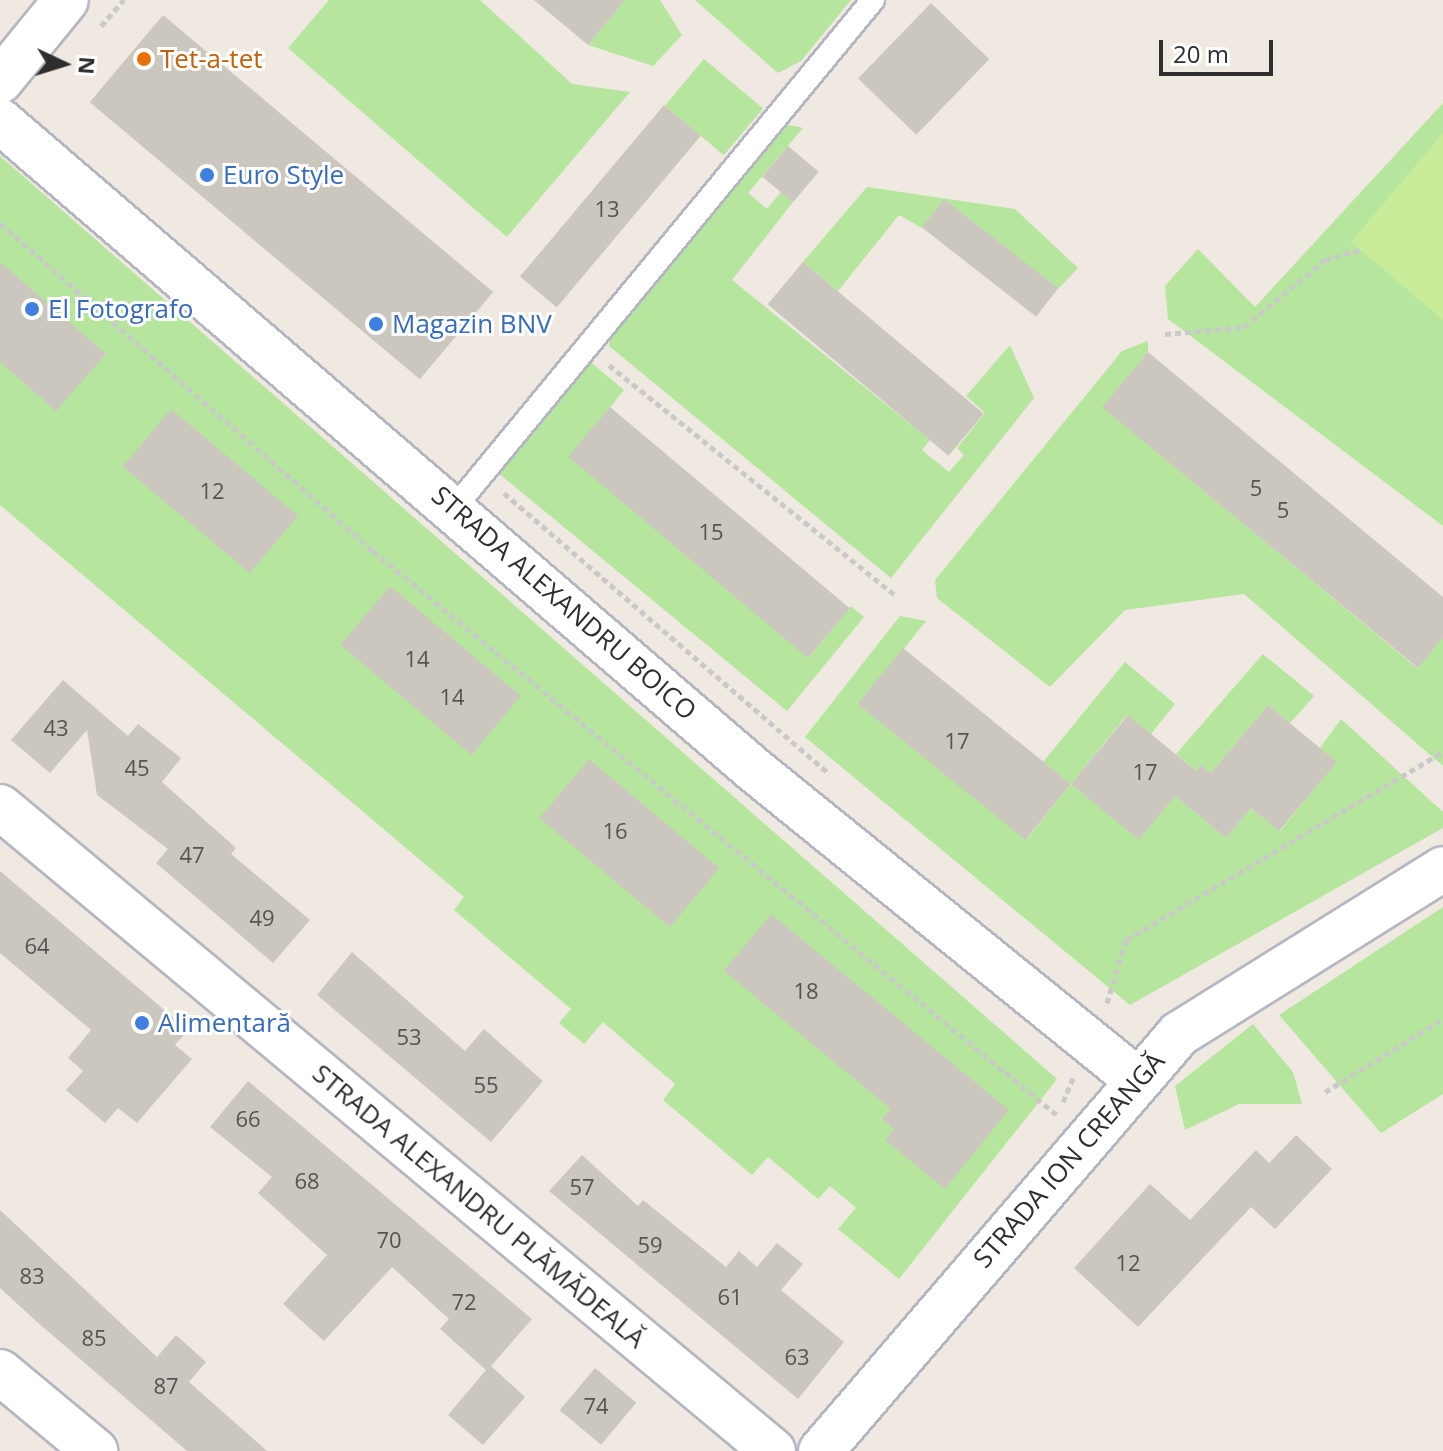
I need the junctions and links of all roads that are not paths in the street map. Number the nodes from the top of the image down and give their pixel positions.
1 (66, 0) edge
2 (873, 0) edge
3 (0, 81) edge
4 (0, 121) edge
5 (455, 507) junction
6 (0, 807) edge
7 (1443, 869) edge
8 (1135, 1078) junction
9 (0, 1372) edge
10 (95, 1451) edge
11 (773, 1451) edge
12 (821, 1451) edge

1 - 3 street
2 - 5 lane
4 - 5 street, STRADA ALEXANDRU BOICO
5 - 8 street, STRADA ALEXANDRU BOICO
6 - 11 street, STRADA ALEXANDRU PLĂMĂDEALĂ
7 - 8 street, STRADA ION CREANGĂ
8 - 12 street, STRADA ION CREANGĂ
9 - 10 street

